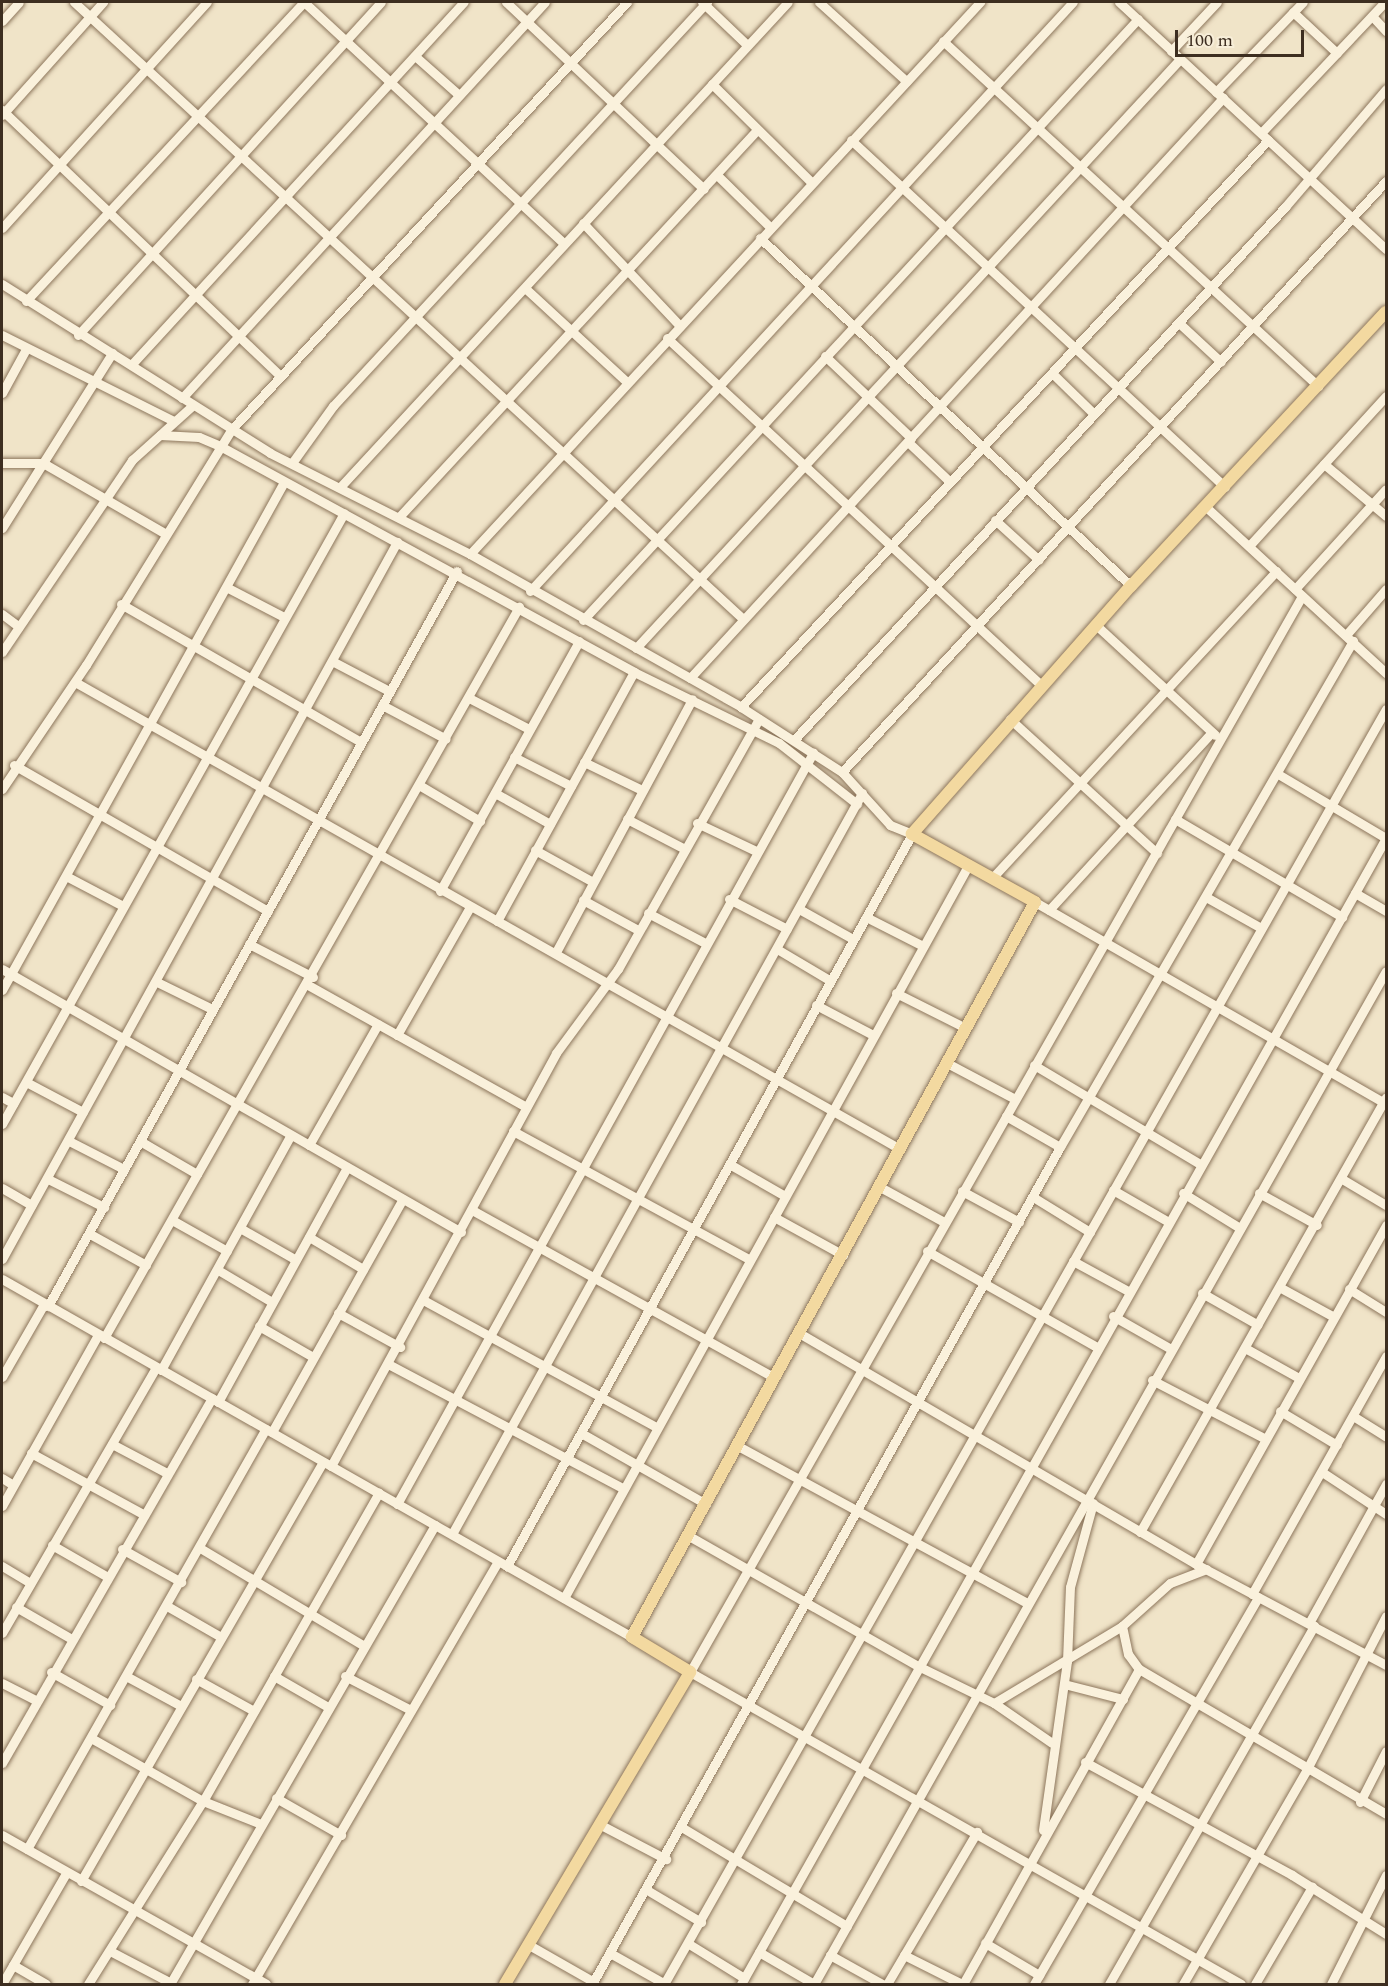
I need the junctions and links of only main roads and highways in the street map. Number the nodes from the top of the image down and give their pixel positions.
1 (1386, 312) edge
2 (506, 1984) edge

1 - 2 main road

